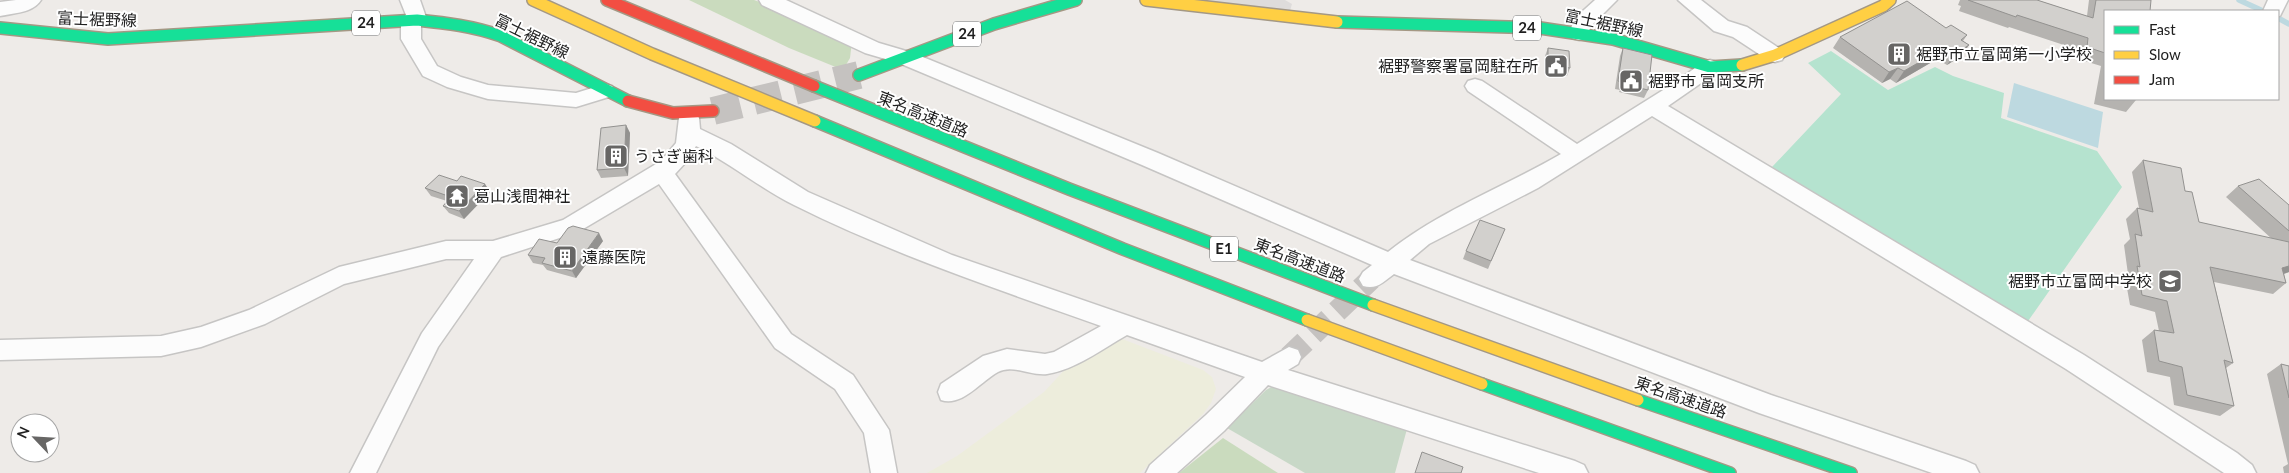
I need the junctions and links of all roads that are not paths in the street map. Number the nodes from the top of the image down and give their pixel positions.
1 (31, 0) edge
2 (410, 0) edge
3 (533, 0) edge
4 (607, 0) edge
5 (769, 0) edge
6 (1076, 0) edge
7 (1146, 0) edge
8 (1688, 0) edge
9 (1890, 0) edge
10 (1172, 2) edge
11 (1598, 2) edge
12 (0, 9) edge
13 (414, 20) junction
14 (0, 28) edge
15 (1579, 32) junction
16 (1775, 55) junction
17 (906, 58) junction
18 (1710, 67) junction
19 (859, 75) tunnel mouth
20 (1475, 86) dead end
21 (604, 91) junction
22 (1651, 106) junction
23 (713, 112) tunnel mouth
24 (690, 124) junction
25 (1577, 154) junction
26 (662, 172) junction
27 (493, 250) junction
28 (1391, 263) junction
29 (1371, 279) tunnel mouth
30 (1124, 325) junction
31 (0, 350) edge
32 (1289, 358) tunnel mouth
33 (1264, 373) junction
34 (950, 392) dead end
35 (364, 473) edge
36 (884, 473) edge
37 (1159, 473) edge
38 (1575, 473) edge
39 (1730, 473) edge
40 (1851, 473) edge
41 (1966, 473) edge
42 (2243, 473) edge

1 - 12 street
2 - 13 street
3 - 39 main road, E1
4 - 40 main road, 東名高速道路 / E1
5 - 17 street
6 - 17 main road, 24
7 - 10 main road, 富士裾野線 / 24
8 - 16 street
9 - 16 main road, 富士裾野線 / 24
10 - 15 main road, 富士裾野線 / 24
11 - 15 street
13 - 14 main road, 富士裾野線 / 24
13 - 21 main road, 富士裾野線 / 24
13 - 21 street
15 - 18 main road, 富士裾野線 / 24
16 - 18 main road, 富士裾野線 / 24
17 - 19 main road, 24
17 - 28 street
18 - 22 street
20 - 25 street
21 - 24 main road, 富士裾野線 / 24
22 - 25 street
22 - 42 street
23 - 24 main road, 富士裾野線 / 24
24 - 26 street
24 - 30 street
25 - 28 street
26 - 27 street
26 - 36 street
27 - 31 street
27 - 35 street
28 - 29 street
28 - 41 street
30 - 33 street
30 - 34 street
32 - 33 street
33 - 37 street
33 - 38 street

